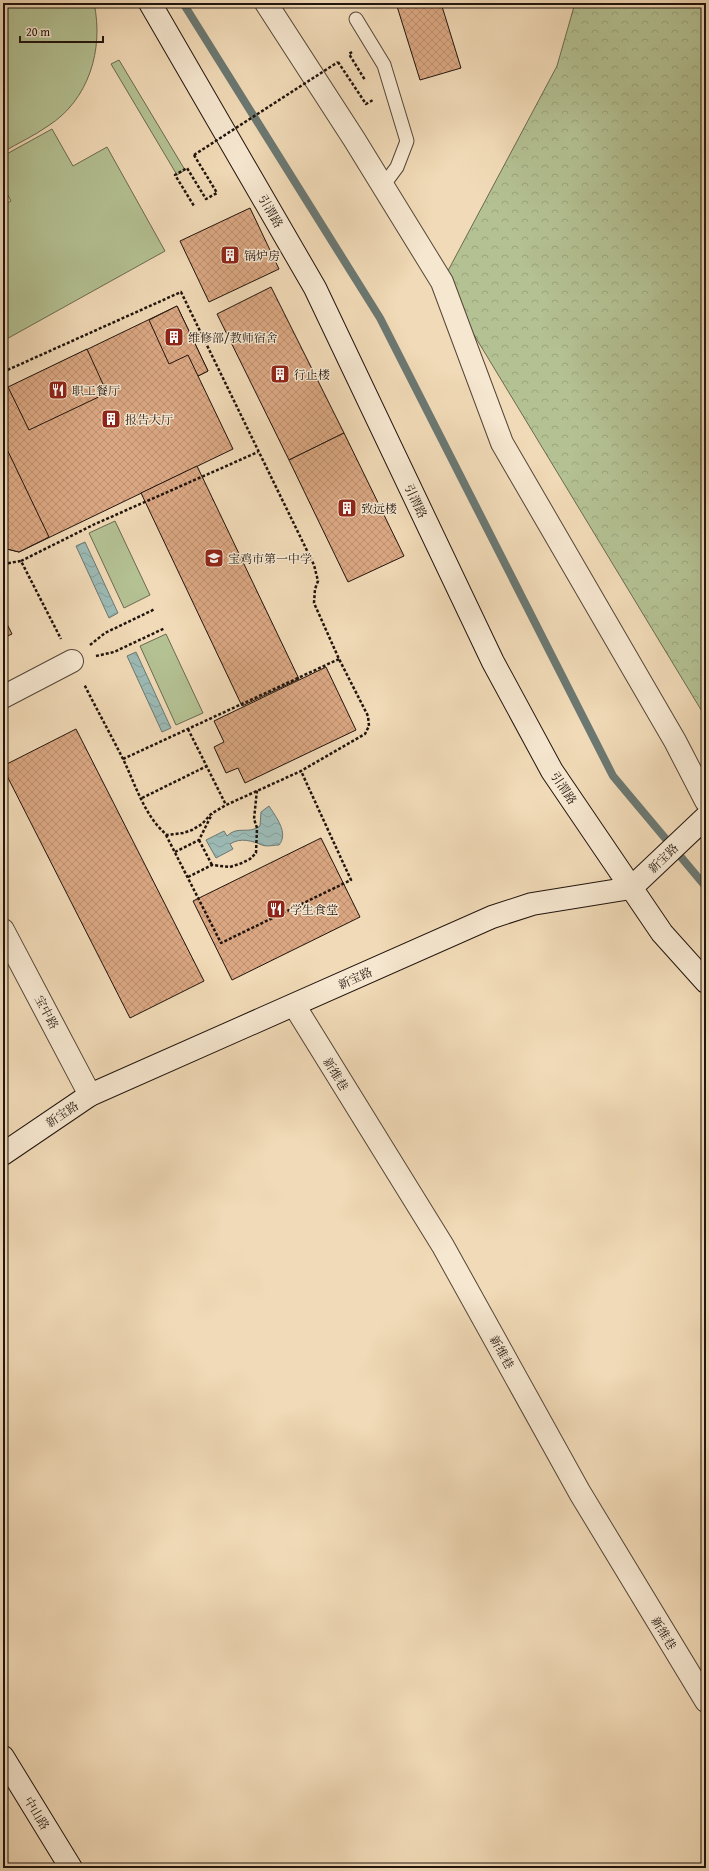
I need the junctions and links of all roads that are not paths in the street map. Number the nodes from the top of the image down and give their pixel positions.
1 (150, 3) edge
2 (266, 3) edge
3 (356, 19) dead end
4 (383, 186) junction
5 (72, 661) road end
6 (3, 697) edge
7 (706, 801) edge
8 (706, 816) edge
9 (632, 888) junction
10 (3, 930) edge
11 (706, 982) edge
12 (294, 1005) junction
13 (90, 1095) junction
14 (3, 1154) edge
15 (706, 1701) edge
16 (3, 1758) edge
17 (71, 1868) edge

1 - 9 street, 引渭路
2 - 4 street
3 - 4 lane
4 - 7 street
5 - 6 street
8 - 9 street, 新宝路
9 - 11 street, 引渭路
9 - 12 street, 新宝路
10 - 13 street, 宝中路
12 - 13 street, 新宝路
12 - 15 street, 新维巷
13 - 14 street, 新宝路
16 - 17 street, 中山路

